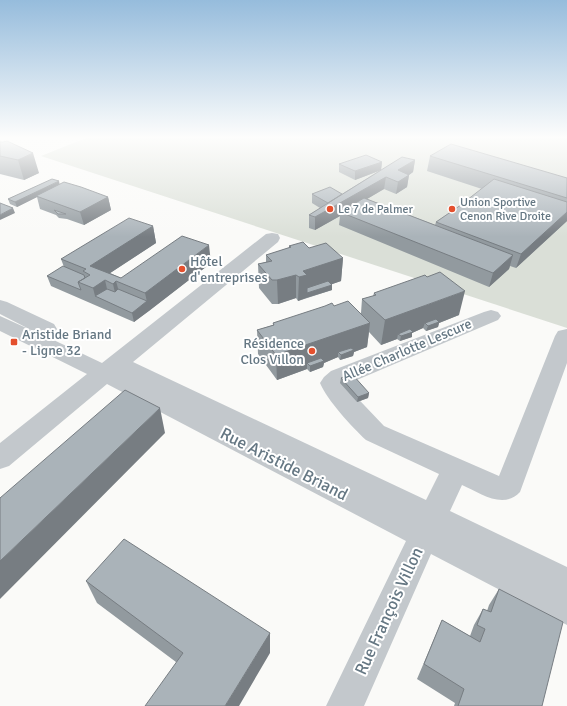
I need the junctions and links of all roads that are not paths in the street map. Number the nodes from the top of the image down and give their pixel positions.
1 (272, 238) dead end
2 (0, 306) edge
3 (491, 316) dead end
4 (0, 323) edge
5 (566, 336) dead end
6 (112, 369) junction
7 (0, 458) edge
8 (455, 469) junction
9 (428, 526) junction
10 (567, 583) edge
11 (567, 608) edge
12 (345, 706) edge

1 - 6 street
2 - 6 street, Rue Aristide Briand
3 - 8 street, Allée Charlotte Lescure
4 - 6 street, Rue Aristide Briand
5 - 8 street, Allée Charlotte Lescure
6 - 7 street
6 - 9 street, Rue Aristide Briand
8 - 9 street
9 - 10 street, Rue Aristide Briand
9 - 11 street, Rue Aristide Briand
9 - 12 street, Rue François Villon

